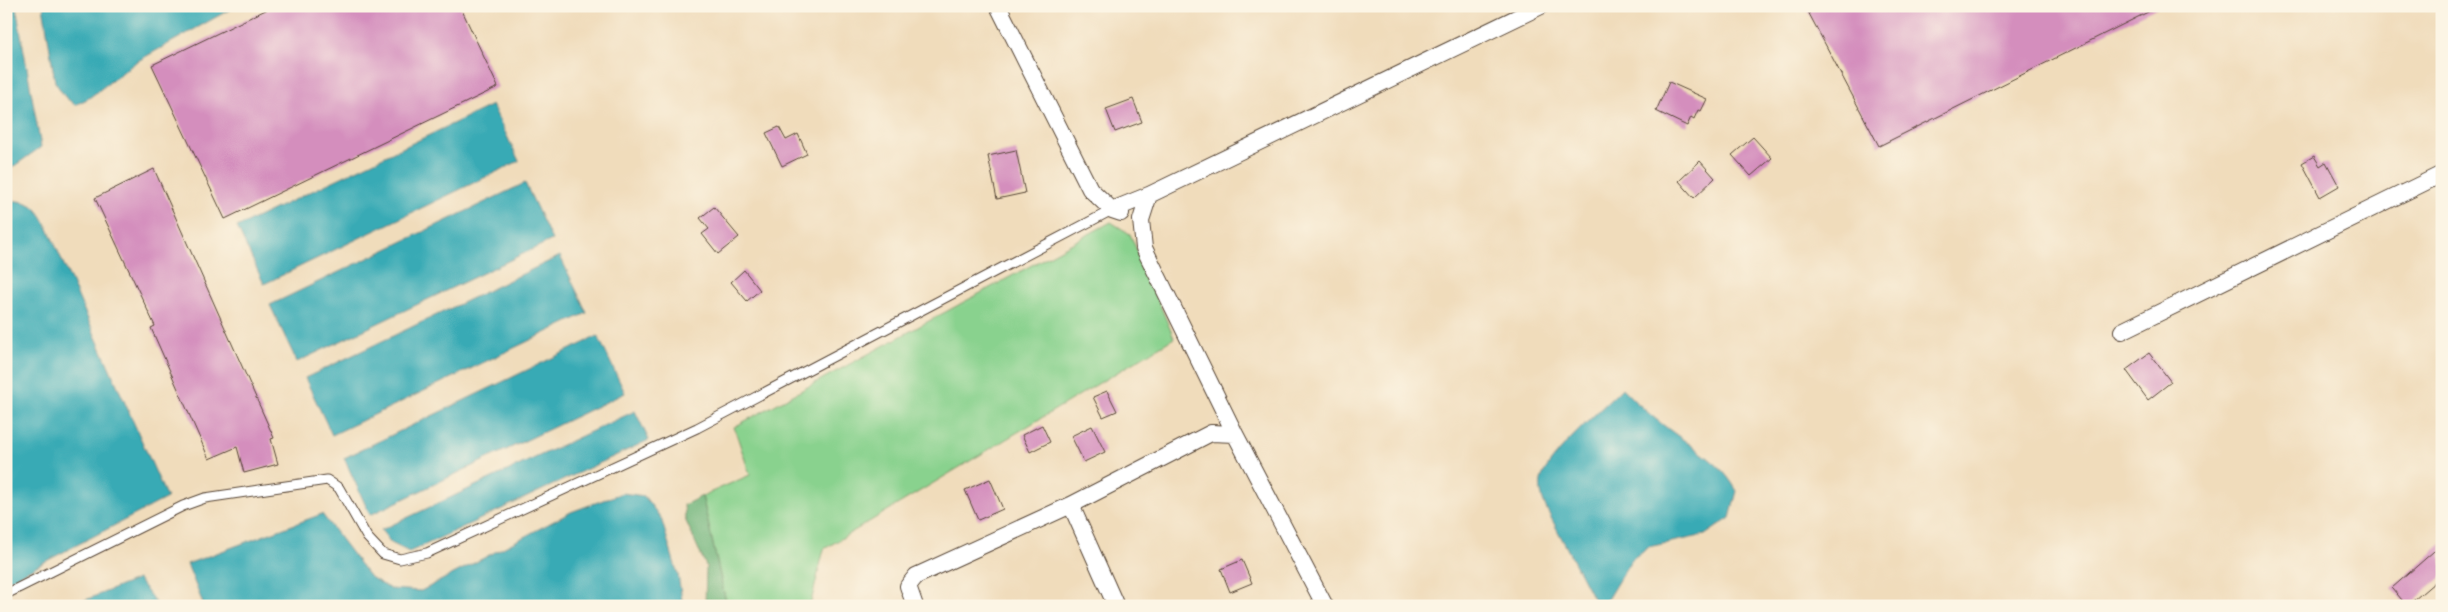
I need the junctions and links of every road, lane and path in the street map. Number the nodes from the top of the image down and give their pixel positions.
1 (998, 6) edge
2 (1541, 6) edge
3 (2442, 174) edge
4 (1148, 195) junction
5 (1112, 210) junction
6 (1141, 220) junction
7 (2122, 331) dead end
8 (1219, 401) junction
9 (1211, 433) junction
10 (1235, 434) junction
11 (1071, 505) junction
12 (6, 594) edge
13 (915, 606) edge
14 (1116, 606) edge
15 (1325, 606) edge

1 - 5 street
2 - 4 street
3 - 7 street
4 - 5 street
4 - 6 street
5 - 6 street
5 - 12 lane
6 - 8 street
8 - 9 street
8 - 10 street
9 - 10 street
9 - 11 street
10 - 15 street
11 - 13 street
11 - 14 street

